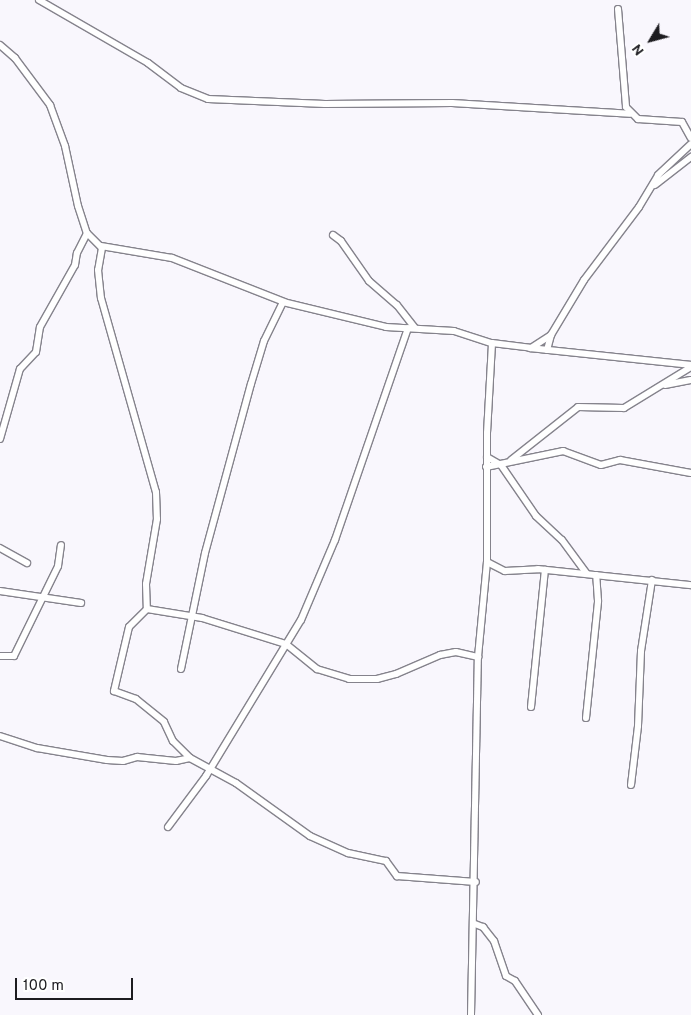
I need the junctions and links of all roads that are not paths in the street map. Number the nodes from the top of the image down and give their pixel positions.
1 (40, 0) edge
2 (618, 9) dead end
3 (0, 44) edge
4 (630, 114) junction
5 (691, 138) edge
6 (691, 144) edge
7 (691, 157) edge
8 (655, 185) junction
9 (87, 233) junction
10 (333, 235) dead end
11 (101, 246) junction
12 (284, 302) junction
13 (412, 328) junction
14 (551, 335) junction
15 (492, 342) junction
16 (530, 348) junction
17 (547, 350) junction
18 (691, 366) edge
19 (691, 380) edge
20 (665, 385) junction
21 (0, 439) edge
22 (487, 457) junction
23 (510, 461) junction
24 (501, 465) junction
25 (486, 467) junction
26 (691, 473) edge
27 (61, 545) dead end
28 (0, 548) edge
29 (487, 562) junction
30 (27, 563) dead end
31 (545, 570) junction
32 (587, 574) junction
33 (596, 575) junction
34 (652, 580) junction
35 (691, 585) edge
36 (0, 592) edge
37 (40, 597) junction
38 (81, 603) dead end
39 (147, 609) junction
40 (191, 616) junction
41 (286, 644) junction
42 (0, 656) edge
43 (478, 658) junction
44 (181, 668) dead end
45 (531, 707) dead end
46 (586, 718) dead end
47 (0, 736) edge
48 (190, 758) junction
49 (211, 768) junction
50 (631, 785) dead end
51 (168, 827) dead end
52 (476, 882) junction
53 (475, 924) junction
54 (471, 1015) edge
55 (538, 1015) edge

1 - 4 street
2 - 4 street
3 - 9 street
4 - 5 street
6 - 8 street
7 - 8 street
8 - 14 street
9 - 11 street
9 - 21 street
10 - 13 street
11 - 12 street
11 - 39 street
12 - 13 street
12 - 40 street
13 - 15 street
13 - 41 street
14 - 16 street
14 - 17 street
15 - 16 street
15 - 22 street
16 - 17 street
17 - 18 street
18 - 20 street
19 - 20 street
20 - 23 street
22 - 24 street
22 - 25 street
23 - 24 street
23 - 26 street
24 - 25 street
24 - 32 street
25 - 29 street
27 - 37 street
28 - 30 street
29 - 31 street
29 - 43 street
31 - 32 street
31 - 45 street
32 - 33 street
33 - 34 street
33 - 46 street
34 - 35 street
34 - 50 street
36 - 37 street
37 - 38 street
37 - 42 street
39 - 40 street
39 - 48 street
40 - 41 street
40 - 44 street
41 - 43 street
41 - 49 street
43 - 52 street
47 - 48 street
48 - 49 street
49 - 51 street
49 - 52 street
52 - 53 street
53 - 54 street
53 - 55 street

